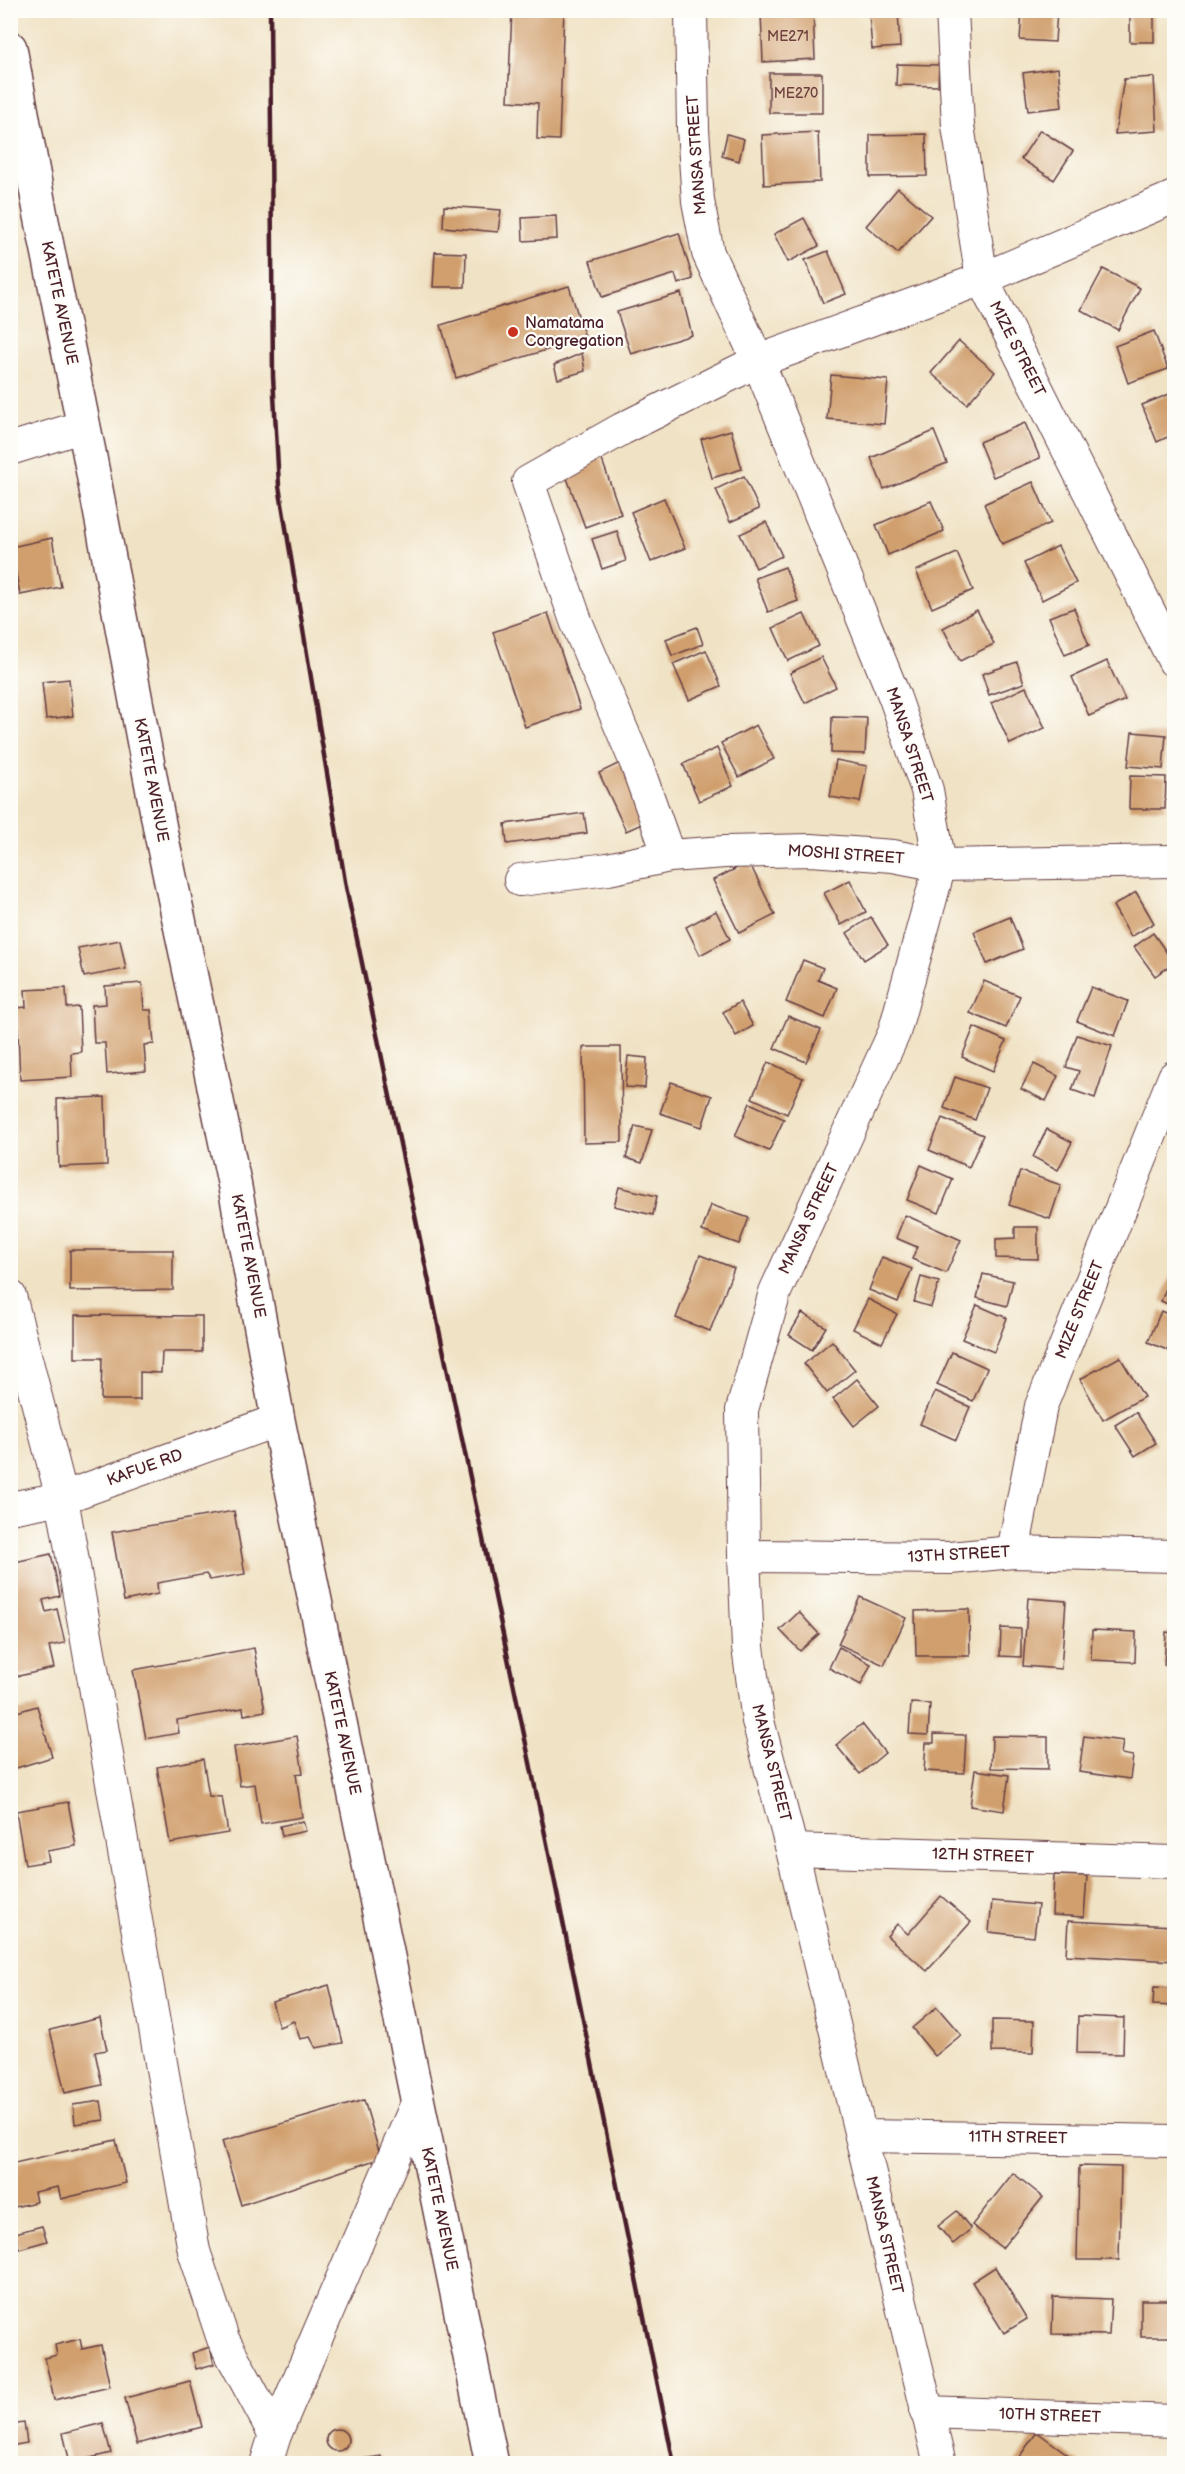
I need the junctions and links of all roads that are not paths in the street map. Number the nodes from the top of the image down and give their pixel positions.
1 (691, 10) edge
2 (952, 10) edge
3 (10, 48) edge
4 (1174, 197) edge
5 (982, 279) junction
6 (758, 361) junction
7 (84, 426) junction
8 (10, 448) edge
9 (1174, 662) edge
10 (669, 856) junction
11 (1174, 861) edge
12 (940, 865) junction
13 (520, 880) dead end
14 (1174, 1077) edge
15 (10, 1296) edge
16 (278, 1420) junction
17 (62, 1498) junction
18 (10, 1508) edge
19 (1013, 1552) junction
20 (744, 1556) junction
21 (1174, 1556) edge
22 (792, 1850) junction
23 (1174, 1862) edge
24 (417, 2103) junction
25 (861, 2136) junction
26 (1174, 2141) edge
27 (926, 2412) junction
28 (1174, 2421) edge
29 (270, 2449) edge
30 (492, 2463) edge
31 (940, 2463) edge

1 - 6 street, MANSA STREET
2 - 5 street, MIZE STREET
3 - 7 street, KATETE AVENUE
4 - 5 street
5 - 6 street
5 - 9 street, MIZE STREET
6 - 10 street
6 - 12 street, MANSA STREET
7 - 8 street
7 - 16 street, KATETE AVENUE
10 - 12 street, MOSHI STREET
10 - 13 street, MOSHI STREET
11 - 12 street, MOSHI STREET
12 - 20 street, MANSA STREET
14 - 19 street, MIZE STREET
15 - 17 street
16 - 17 street, KAFUE RD
16 - 24 street, KATETE AVENUE
17 - 18 street, KAFUE RD
17 - 29 street
19 - 20 street, 13TH STREET
19 - 21 street, 13TH STREET
20 - 22 street, MANSA STREET
22 - 23 street, 12TH STREET
22 - 25 street, MANSA STREET
24 - 29 street
24 - 30 street, KATETE AVENUE
25 - 26 street, 11TH STREET
25 - 27 street, MANSA STREET
27 - 28 street, 10TH STREET
27 - 31 street, MANSA STREET

